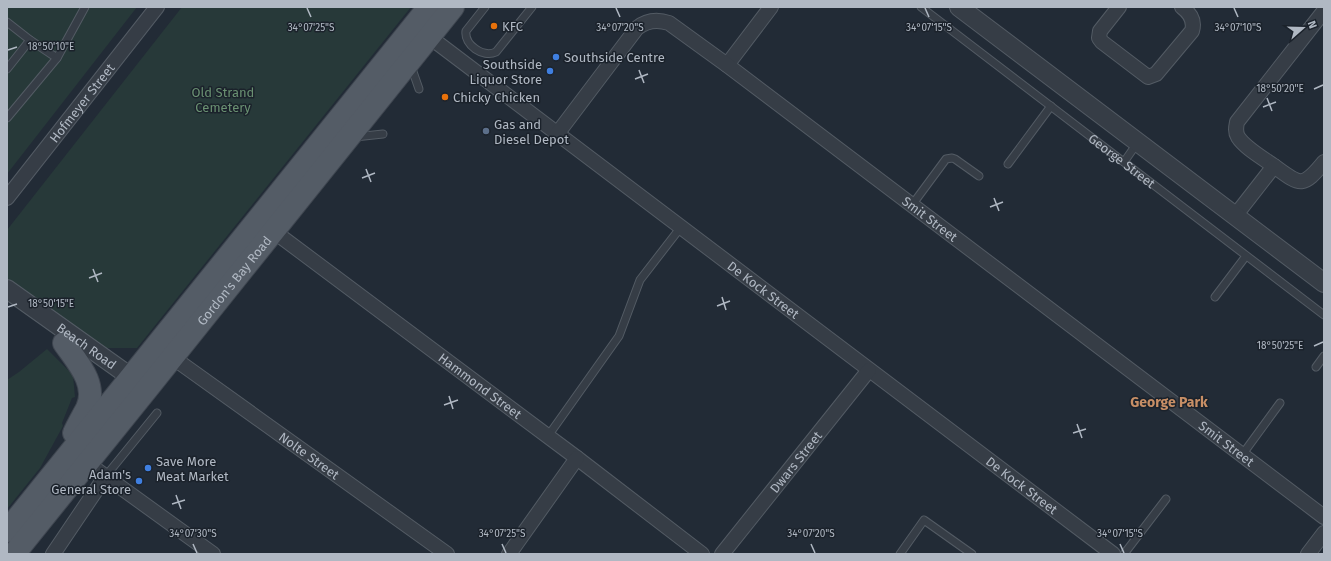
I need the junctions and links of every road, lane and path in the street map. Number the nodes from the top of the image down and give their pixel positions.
1 (85, 7) edge
2 (158, 7) edge
3 (429, 7) edge
4 (453, 7) edge
5 (485, 7) edge
6 (532, 7) edge
7 (771, 7) edge
8 (921, 7) edge
9 (959, 7) edge
10 (1119, 7) edge
11 (1184, 8) edge
12 (1324, 11) edge
13 (7, 22) edge
14 (422, 31) junction
15 (30, 40) junction
16 (57, 58) junction
17 (410, 62) junction
18 (727, 65) junction
19 (7, 69) edge
20 (419, 89) dead end
21 (1051, 106) junction
22 (7, 118) edge
23 (383, 134) dead end
24 (557, 134) junction
25 (348, 138) junction
26 (1138, 142) junction
27 (1124, 162) junction
28 (1324, 162) edge
29 (1008, 164) dead end
30 (1274, 166) junction
31 (979, 176) dead end
32 (7, 198) edge
33 (912, 205) junction
34 (1235, 216) junction
35 (266, 225) junction
36 (680, 227) junction
37 (1246, 256) junction
38 (1324, 283) edge
39 (7, 289) edge
40 (1215, 297) dead end
41 (7, 304) edge
42 (1324, 314) edge
43 (64, 343) junction
44 (1324, 356) edge
45 (172, 357) junction
46 (1316, 367) dead end
47 (869, 370) junction
48 (135, 389) junction
49 (1280, 403) dead end
50 (157, 413) dead end
51 (548, 436) junction
52 (1242, 455) junction
53 (577, 458) junction
54 (87, 463) junction
55 (62, 464) junction
56 (105, 477) junction
57 (1166, 499) dead end
58 (1324, 517) edge
59 (7, 531) edge
60 (1324, 533) edge
61 (14, 554) edge
62 (53, 554) edge
63 (213, 554) edge
64 (447, 554) edge
65 (509, 554) edge
66 (702, 554) edge
67 (722, 554) edge
68 (900, 554) edge
69 (972, 554) edge
70 (1113, 554) edge
71 (1124, 554) edge
72 (1308, 554) edge

1 - 16 lane
2 - 32 street, Hofmeyer Street
3 - 14 main road, Gordon's Bay Road
4 - 14 main road, Gordon's Bay Road
5 - 6 lane
7 - 18 street
8 - 21 lane, George Street
9 - 26 street, George Street
10 - 11 street
12 - 30 street
13 - 15 lane
14 - 17 main road, Gordon's Bay Road
14 - 24 street, De Kock Street
14 - 35 main road, Gordon's Bay Road
15 - 16 lane
15 - 19 lane
16 - 22 lane
17 - 20 lane
17 - 25 main road, Gordon's Bay Road
18 - 24 street, Smit Street
18 - 33 street, Smit Street
21 - 27 lane, George Street
21 - 29 lane
23 - 25 lane
24 - 36 street, De Kock Street
25 - 35 main road, Gordon's Bay Road
26 - 27 lane
26 - 34 street, George Street
27 - 37 lane, George Street
28 - 30 street
30 - 34 street
31 - 33 lane
33 - 52 street, Smit Street
34 - 38 street, George Street
35 - 45 main road, Gordon's Bay Road
35 - 48 main road, Gordon's Bay Road
35 - 51 street, Hammond Street
36 - 47 street, De Kock Street
36 - 51 lane
37 - 40 lane
37 - 42 lane, George Street
39 - 48 street, Beach Road
41 - 43 street, Beach Road
43 - 48 street, Beach Road
43 - 55 main road
44 - 46 lane
45 - 48 main road, Gordon's Bay Road
45 - 64 street, Nolte Street
47 - 67 street, Dwars Street
47 - 70 street, De Kock Street
48 - 54 main road, Gordon's Bay Road
48 - 55 main road, Gordon's Bay Road
49 - 52 lane
50 - 56 lane
51 - 53 street, Hammond Street
52 - 58 street, Smit Street
53 - 65 street
53 - 66 street, Hammond Street
54 - 56 street
54 - 61 main road, Gordon's Bay Road
55 - 59 main road, Gordon's Bay Road
56 - 62 street
56 - 63 street
57 - 71 lane
60 - 72 street
68 - 69 lane

